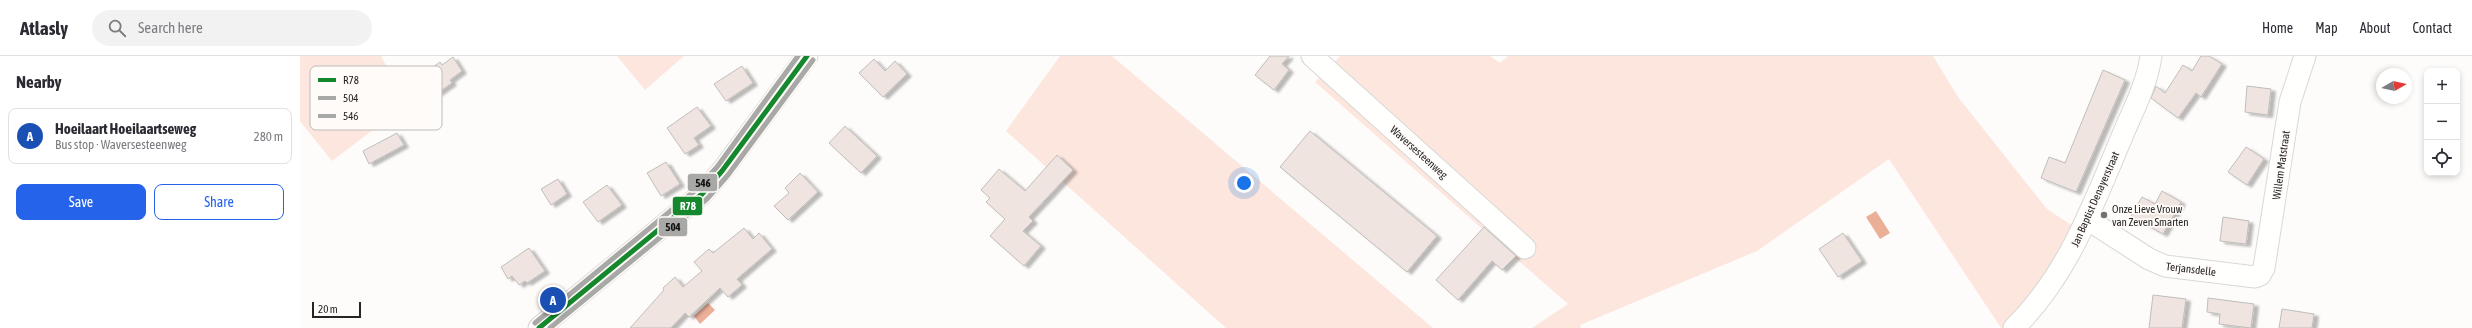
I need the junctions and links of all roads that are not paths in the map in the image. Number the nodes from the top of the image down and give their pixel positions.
1 (807, 56) edge
2 (1312, 56) edge
3 (2151, 56) edge
4 (2305, 56) edge
5 (2087, 220) junction
6 (1525, 248) dead end
7 (2260, 275) joint
8 (539, 328) edge
9 (2014, 328) edge

1 - 8 street
2 - 6 street, Waversesteenweg
3 - 5 street, Jan Baptist Denayerstraat
4 - 7 street, Willem Matstraat
5 - 7 street, Terjansdelle
5 - 9 street, Jan Baptist Denayerstraat

